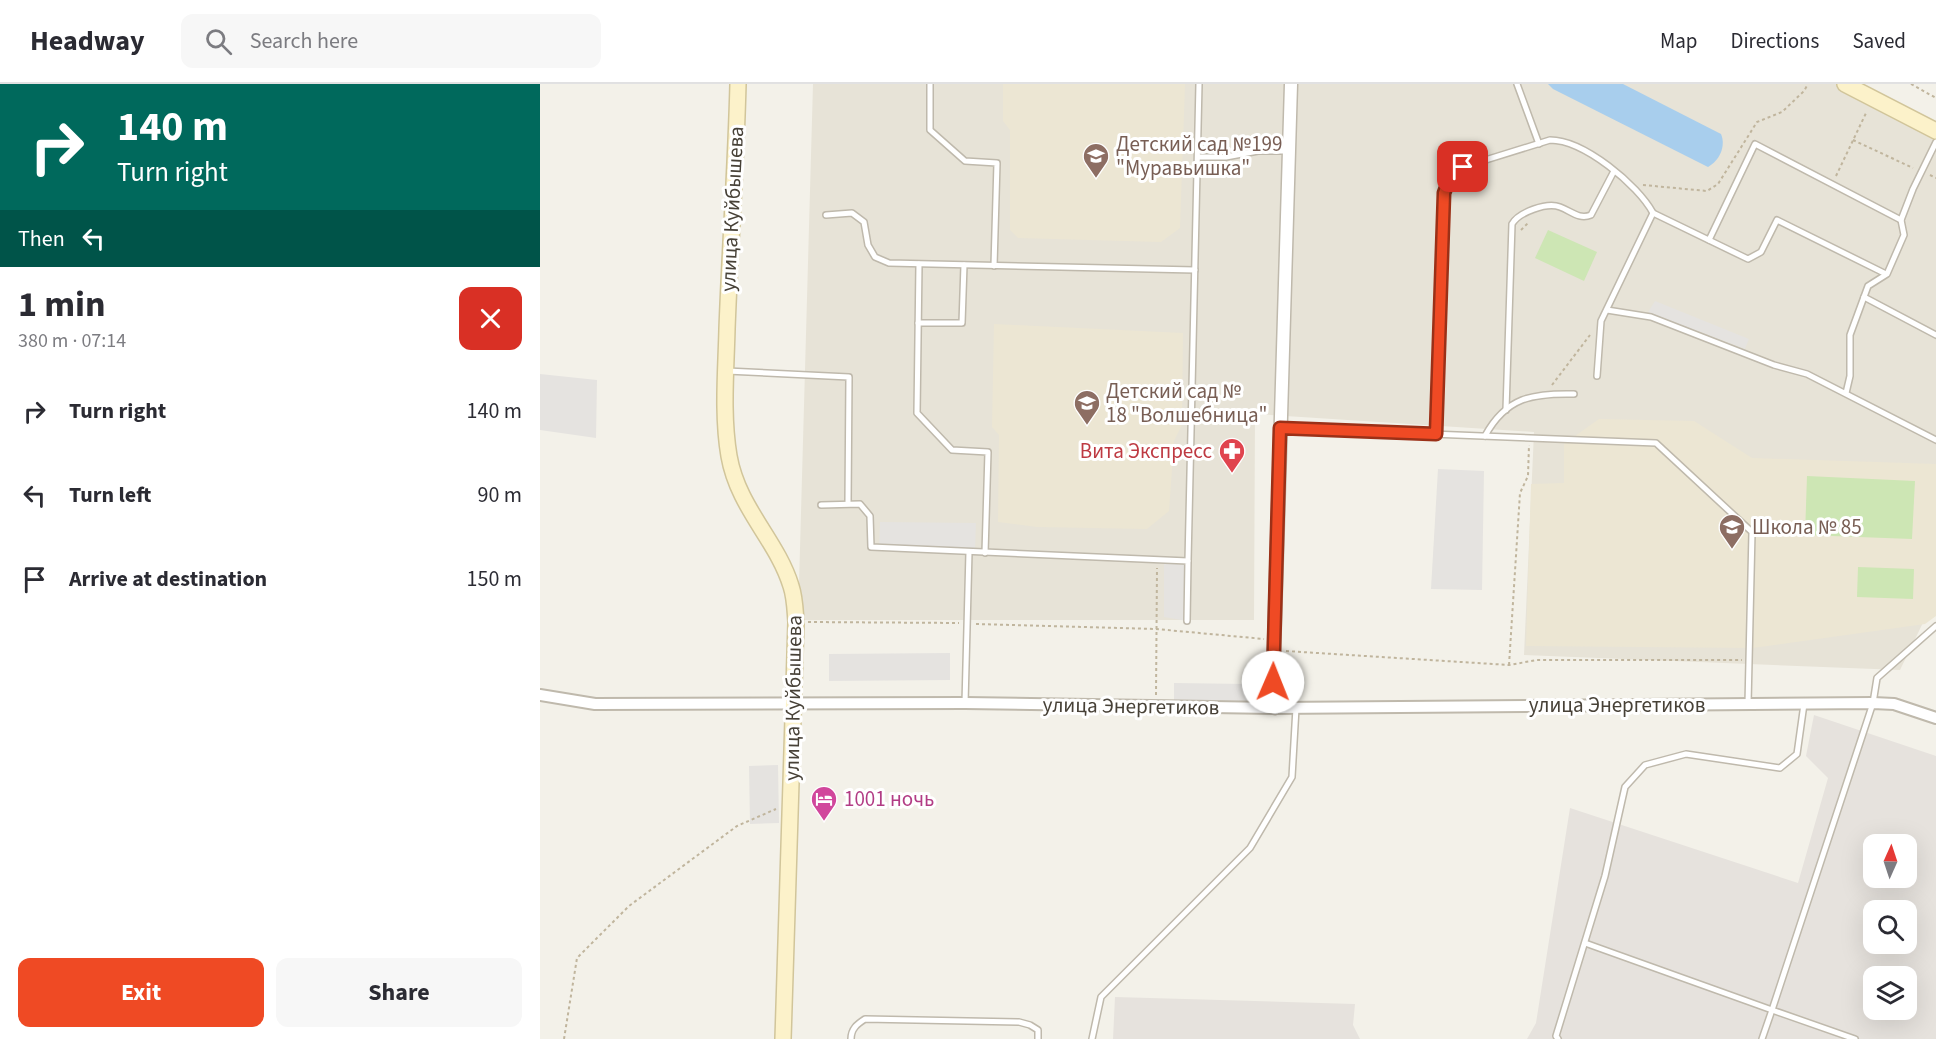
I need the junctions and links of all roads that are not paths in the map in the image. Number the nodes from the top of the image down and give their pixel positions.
1 (738, 84) edge
2 (930, 84) edge
3 (1199, 84) edge
4 (1291, 84) edge
5 (1517, 84) edge
6 (1845, 84) edge
7 (1936, 131) edge
8 (1936, 142) edge
9 (1539, 144) junction
10 (1289, 151) junction
11 (1198, 157) junction
12 (1614, 171) junction
13 (1653, 213) junction
14 (826, 215) dead end
15 (1901, 220) junction
16 (1709, 240) junction
17 (919, 264) junction
18 (964, 265) junction
19 (994, 266) junction
20 (1195, 270) junction
21 (1886, 274) junction
22 (1864, 297) junction
23 (1606, 310) junction
24 (918, 322) junction
25 (1936, 335) edge
26 (726, 371) junction
27 (1597, 376) dead end
28 (1846, 393) junction
29 (1574, 394) dead end
30 (1506, 410) junction
31 (1280, 428) junction
32 (1436, 434) junction
33 (1485, 436) junction
34 (1936, 440) edge
35 (848, 503) junction
36 (821, 505) dead end
37 (969, 552) junction
38 (985, 553) junction
39 (1188, 561) junction
40 (1187, 621) dead end
41 (1936, 626) edge
42 (540, 695) edge
43 (793, 703) junction
44 (965, 703) junction
45 (1873, 703) junction
46 (1748, 704) junction
47 (1804, 704) junction
48 (1275, 708) junction
49 (1296, 708) junction
50 (1936, 718) edge
51 (1585, 943) junction
52 (1772, 1010) junction
53 (783, 1039) edge
54 (850, 1039) edge
55 (1038, 1039) edge
56 (1092, 1039) edge
57 (1558, 1039) edge
58 (1762, 1039) edge
59 (1855, 1039) edge

1 - 26 main road, улица Куйбышева
2 - 19 lane
3 - 11 lane
4 - 10 street
5 - 9 lane
6 - 7 main road
8 - 15 lane
9 - 12 lane
9 - 32 lane
10 - 11 lane
10 - 31 street
11 - 20 lane
12 - 13 lane
12 - 30 lane
13 - 16 lane
13 - 23 lane
14 - 17 lane
15 - 16 lane
15 - 21 lane
16 - 21 lane
17 - 18 lane
17 - 24 lane
18 - 19 lane
18 - 24 lane
19 - 20 lane
20 - 39 lane
21 - 22 lane
22 - 25 lane
22 - 28 lane
23 - 27 lane
23 - 28 lane
24 - 38 lane
26 - 35 lane
26 - 43 main road, улица Куйбышева
28 - 34 lane
29 - 30 lane
30 - 33 lane
31 - 32 lane
31 - 48 street
32 - 33 lane
33 - 46 lane
35 - 36 lane
35 - 37 lane
37 - 38 lane
37 - 44 lane
38 - 39 lane
39 - 40 lane
41 - 45 lane
42 - 43 street, улица Энергетиков
43 - 44 street, улица Энергетиков
43 - 53 main road, улица Куйбышева
44 - 48 street, улица Энергетиков
45 - 47 street, улица Энергетиков
45 - 50 street, улица Энергетиков
45 - 52 lane
46 - 47 street, улица Энергетиков
46 - 49 street, улица Энергетиков
47 - 51 lane
48 - 49 street, улица Энергетиков
49 - 56 lane
51 - 52 lane
51 - 57 lane
52 - 58 lane
52 - 59 lane
54 - 55 lane

